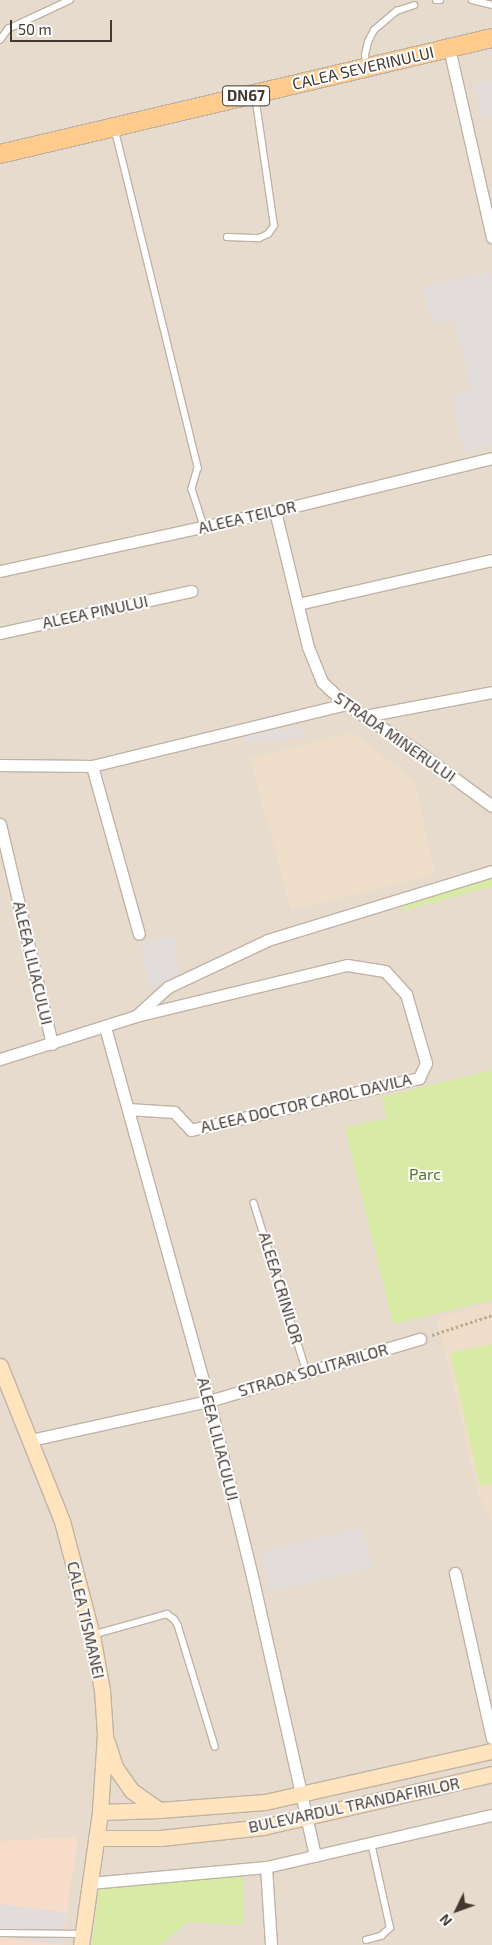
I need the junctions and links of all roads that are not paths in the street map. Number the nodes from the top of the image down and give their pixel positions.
1 (70, 0) edge
2 (436, 0) edge
3 (440, 0) edge
4 (472, 0) edge
5 (492, 4) edge
6 (414, 5) dead end
7 (492, 38) edge
8 (0, 40) edge
9 (449, 48) junction
10 (366, 68) junction
11 (254, 94) junction
12 (115, 127) junction
13 (1, 152) edge
14 (227, 237) dead end
15 (492, 237) edge
16 (492, 458) edge
17 (275, 511) junction
18 (204, 527) junction
19 (492, 560) edge
20 (0, 571) edge
21 (191, 591) dead end
22 (298, 604) junction
23 (0, 633) edge
24 (492, 692) edge
25 (346, 704) junction
26 (365, 716) junction
27 (0, 765) edge
28 (92, 766) junction
29 (492, 806) edge
30 (0, 824) edge
31 (492, 871) edge
32 (140, 934) dead end
33 (136, 1016) junction
34 (105, 1027) junction
35 (52, 1044) junction
36 (0, 1059) edge
37 (128, 1109) junction
38 (254, 1203) dead end
39 (420, 1339) road end
40 (0, 1366) edge
41 (307, 1372) junction
42 (208, 1401) junction
43 (31, 1440) junction
44 (455, 1573) dead end
45 (92, 1635) junction
46 (105, 1734) junction
47 (492, 1738) edge
48 (215, 1746) dead end
49 (492, 1750) edge
50 (492, 1774) edge
51 (302, 1793) junction
52 (159, 1810) junction
53 (100, 1812) junction
54 (492, 1815) edge
55 (308, 1817) junction
56 (96, 1838) junction
57 (371, 1843) junction
58 (315, 1856) junction
59 (266, 1867) junction
60 (90, 1883) junction
61 (0, 1933) edge
62 (81, 1940) edge
63 (366, 1940) dead end
64 (271, 1945) edge

1 - 8 lane
2 - 3 lane
4 - 5 lane
6 - 10 lane
7 - 9 main road, CALEA SEVERINULUI / DN67
9 - 10 main road, CALEA SEVERINULUI / DN67
9 - 15 street
10 - 11 main road, CALEA SEVERINULUI / DN67
11 - 12 main road, CALEA SEVERINULUI / DN67
11 - 14 lane
12 - 13 main road, CALEA SEVERINULUI / DN67
12 - 18 lane
16 - 17 street, ALEEA TEILOR
17 - 18 street, ALEEA TEILOR
17 - 22 street, STRADA MINERULUI
18 - 20 street, ALEEA TEILOR
19 - 22 street
21 - 23 street, ALEEA PINULUI
22 - 25 street, STRADA MINERULUI
24 - 26 street
25 - 26 street, STRADA MINERULUI
25 - 28 street
26 - 29 street, STRADA MINERULUI
27 - 28 street
28 - 32 street
30 - 35 street, ALEEA LILIACULUI
31 - 33 street, ALEEA DOCTOR CAROL DAVILA
33 - 34 street, ALEEA DOCTOR CAROL DAVILA
33 - 37 street, ALEEA DOCTOR CAROL DAVILA
34 - 35 street, ALEEA DOCTOR CAROL DAVILA
34 - 37 street, ALEEA LILIACULUI
35 - 36 street, ALEEA DOCTOR CAROL DAVILA
37 - 42 street, ALEEA LILIACULUI
38 - 41 lane, ALEEA CRINILOR
39 - 41 street, STRADA SOLITARILOR
40 - 43 street, CALEA TISMANEI
41 - 42 street, STRADA SOLITARILOR
42 - 43 street, STRADA SOLITARILOR
42 - 51 street, ALEEA LILIACULUI
43 - 45 street, CALEA TISMANEI
44 - 47 street
45 - 46 street, CALEA TISMANEI
45 - 48 lane
46 - 52 street
46 - 53 street, CALEA TISMANEI
49 - 51 street, BULEVARDUL TRANDAFIRILOR
50 - 55 street, BULEVARDUL TRANDAFIRILOR
51 - 52 street, BULEVARDUL TRANDAFIRILOR
51 - 55 street, ALEEA LILIACULUI
52 - 53 street, BULEVARDUL TRANDAFIRILOR
53 - 56 street, CALEA TISMANEI
54 - 57 street
55 - 56 street, BULEVARDUL TRANDAFIRILOR
55 - 58 street, ALEEA LILIACULUI
56 - 60 street, CALEA TISMANEI
57 - 58 street
57 - 63 lane
58 - 59 street
59 - 60 street
59 - 64 street
60 - 62 street, CALEA TISMANEI
61 - 62 lane

